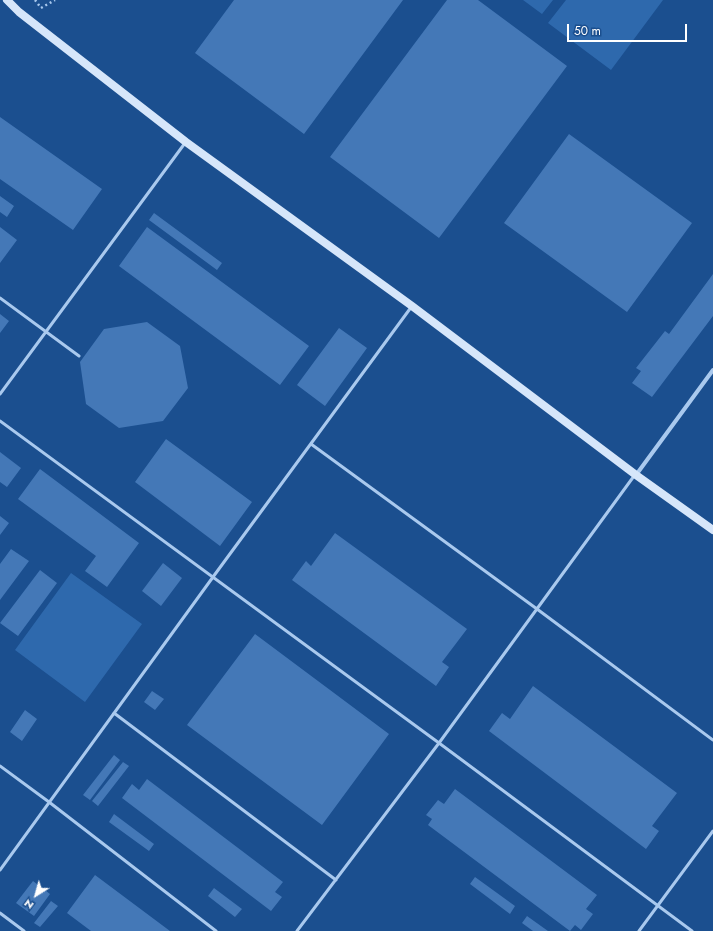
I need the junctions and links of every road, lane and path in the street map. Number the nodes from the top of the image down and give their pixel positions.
1 (7, 0) edge
2 (35, 0) edge
3 (55, 0) edge
4 (186, 142) junction
5 (0, 298) edge
6 (412, 306) junction
7 (46, 332) junction
8 (79, 356) dead end
9 (713, 370) edge
10 (0, 394) edge
11 (0, 421) edge
12 (311, 444) junction
13 (636, 475) junction
14 (713, 530) edge
15 (213, 577) junction
16 (538, 609) junction
17 (114, 713) junction
18 (713, 740) edge
19 (439, 743) junction
20 (0, 766) edge
21 (49, 802) junction
22 (713, 831) edge
23 (0, 870) edge
24 (336, 880) junction
25 (657, 906) junction
26 (0, 913) edge
27 (24, 931) edge
28 (216, 931) edge
29 (297, 931) edge
30 (638, 931) edge
31 (692, 931) edge

1 - 4 street
2 - 3 path
4 - 6 street
4 - 7 lane
5 - 7 lane
6 - 12 lane
6 - 13 street
7 - 8 lane
7 - 10 lane
9 - 13 street
11 - 15 lane
12 - 15 lane
12 - 16 lane
13 - 14 street
13 - 16 lane
15 - 17 lane
15 - 19 lane
16 - 18 lane
16 - 19 lane
17 - 21 lane
17 - 24 lane
19 - 24 lane
19 - 25 lane
20 - 21 lane
21 - 23 lane
21 - 28 lane
22 - 25 lane
24 - 29 lane
25 - 30 lane
25 - 31 lane
26 - 27 lane

